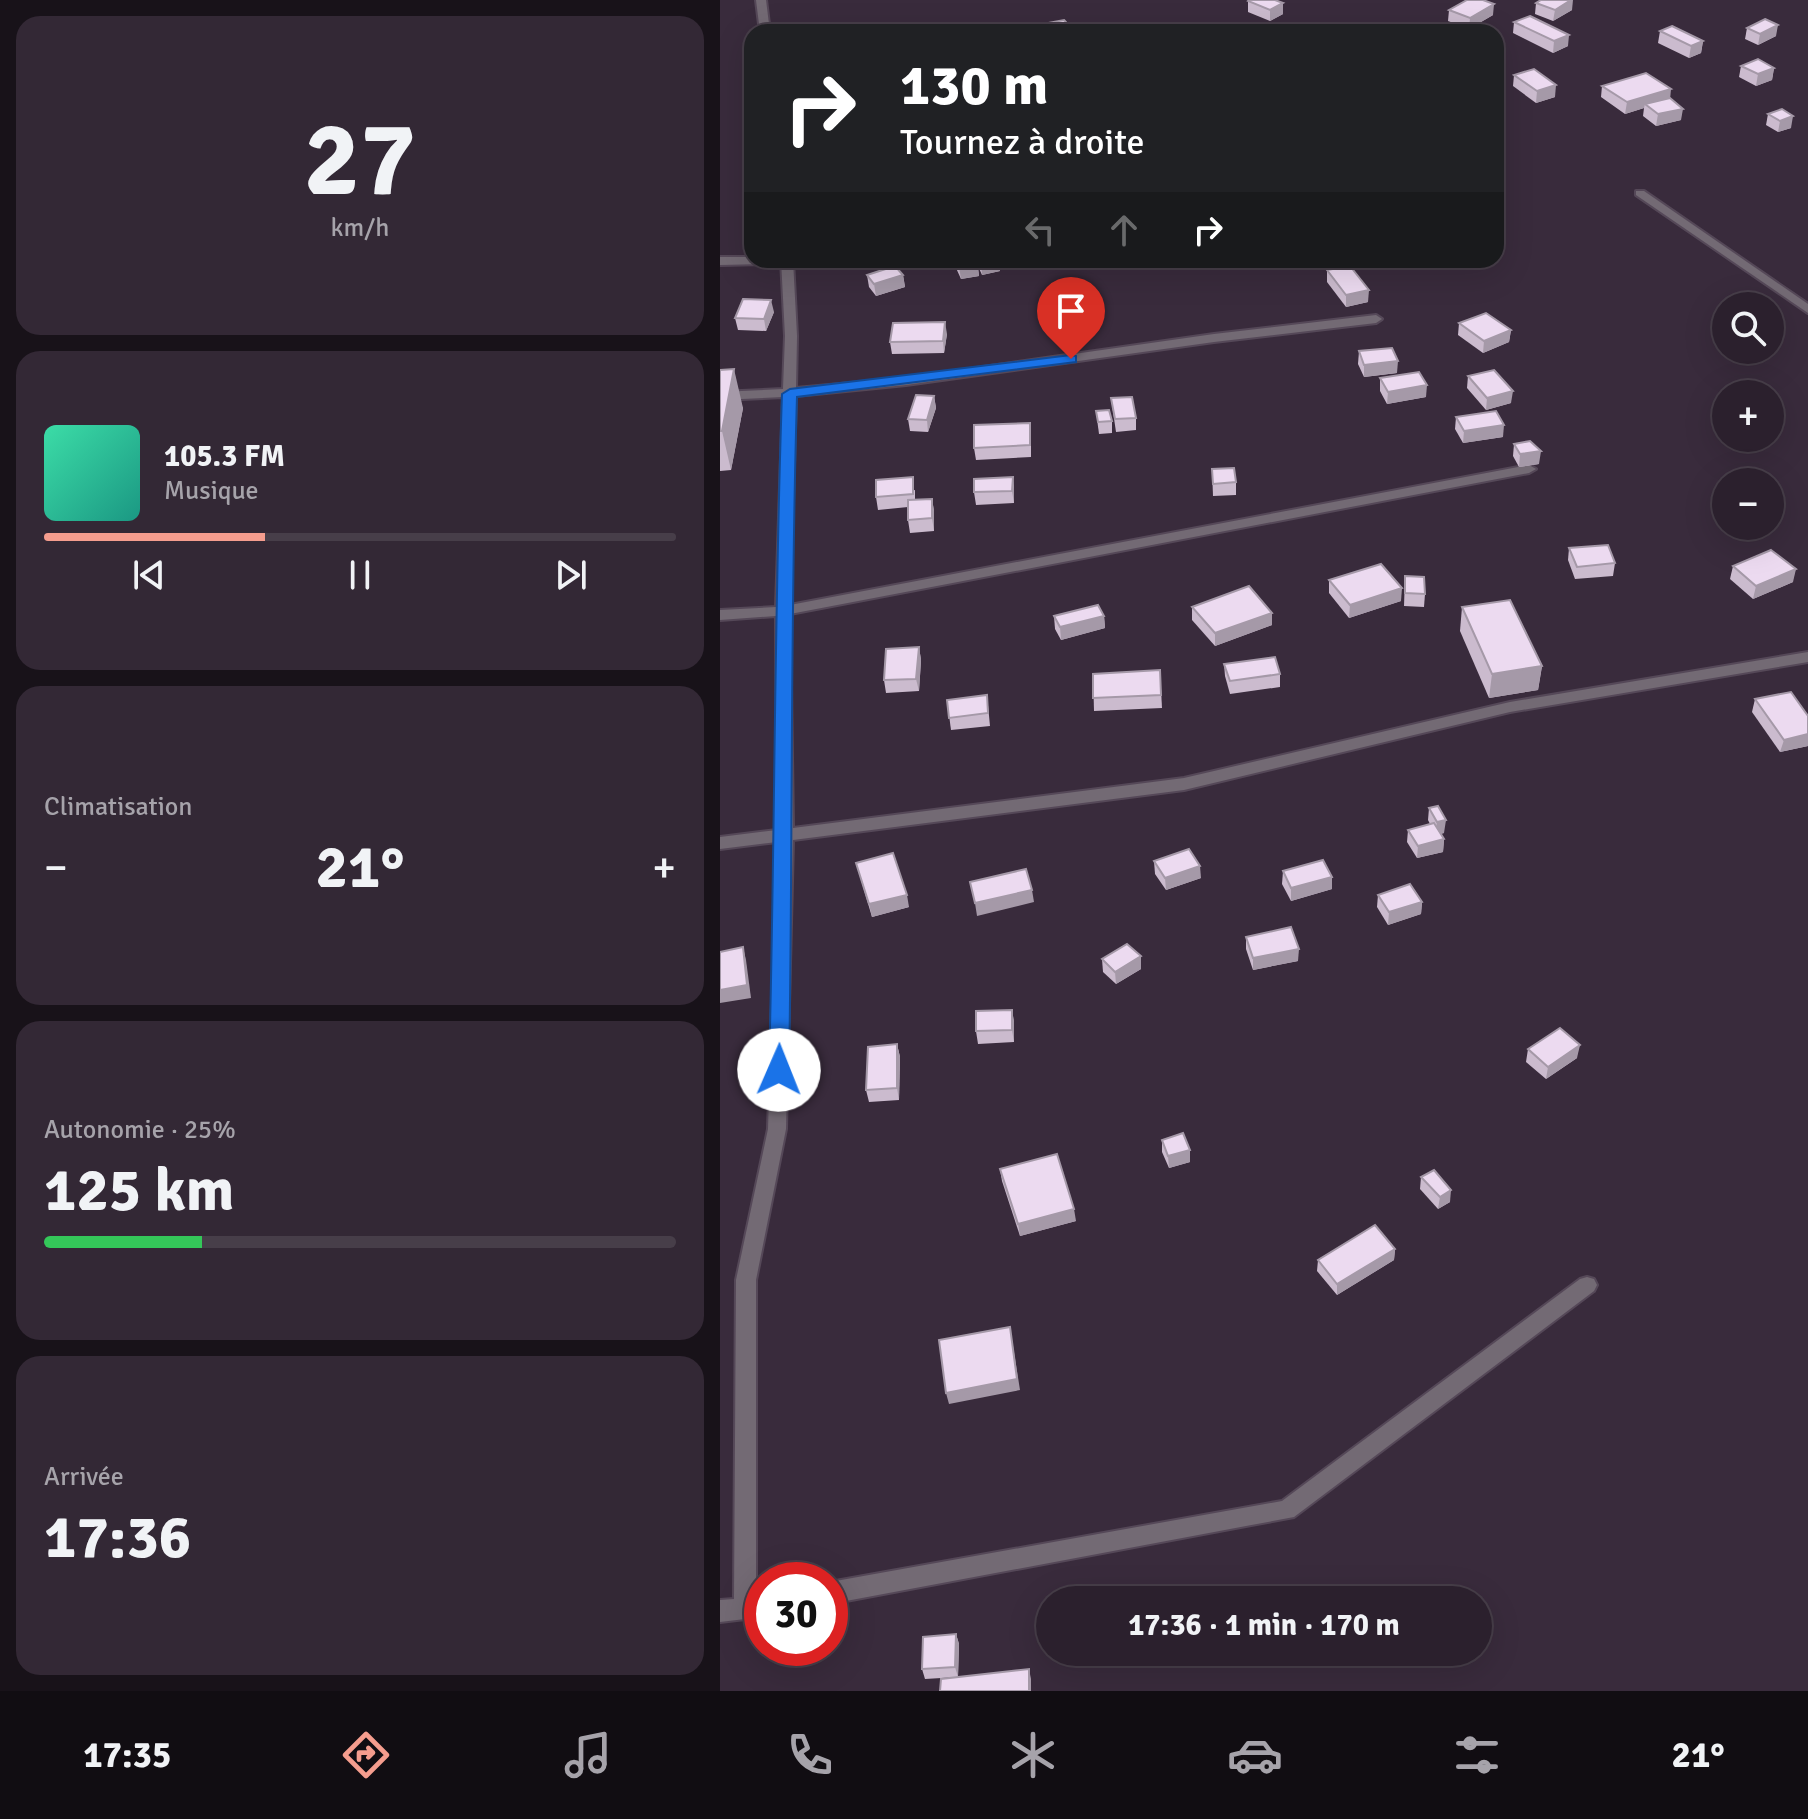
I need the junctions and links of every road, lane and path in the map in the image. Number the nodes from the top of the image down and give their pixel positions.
1 (761, 0) edge
2 (764, 24) edge
3 (1640, 193) dead end
4 (744, 260) edge
5 (720, 261) edge
6 (787, 268) edge
7 (1808, 309) edge
8 (1376, 319) dead end
9 (790, 394) junction
10 (720, 396) edge
11 (1529, 469) edge
12 (783, 611) junction
13 (720, 615) edge
14 (1808, 657) edge
15 (785, 835) junction
16 (720, 843) edge
17 (1587, 1285) dead end
18 (752, 1562) edge
19 (848, 1590) edge
20 (744, 1608) edge
21 (720, 1611) edge

1 - 2 street
3 - 7 street
4 - 5 street
6 - 9 street
8 - 9 street
9 - 10 street
9 - 12 street
11 - 12 street
12 - 13 street
12 - 15 street
14 - 15 street
15 - 16 street
15 - 18 street
17 - 19 street
20 - 21 street

